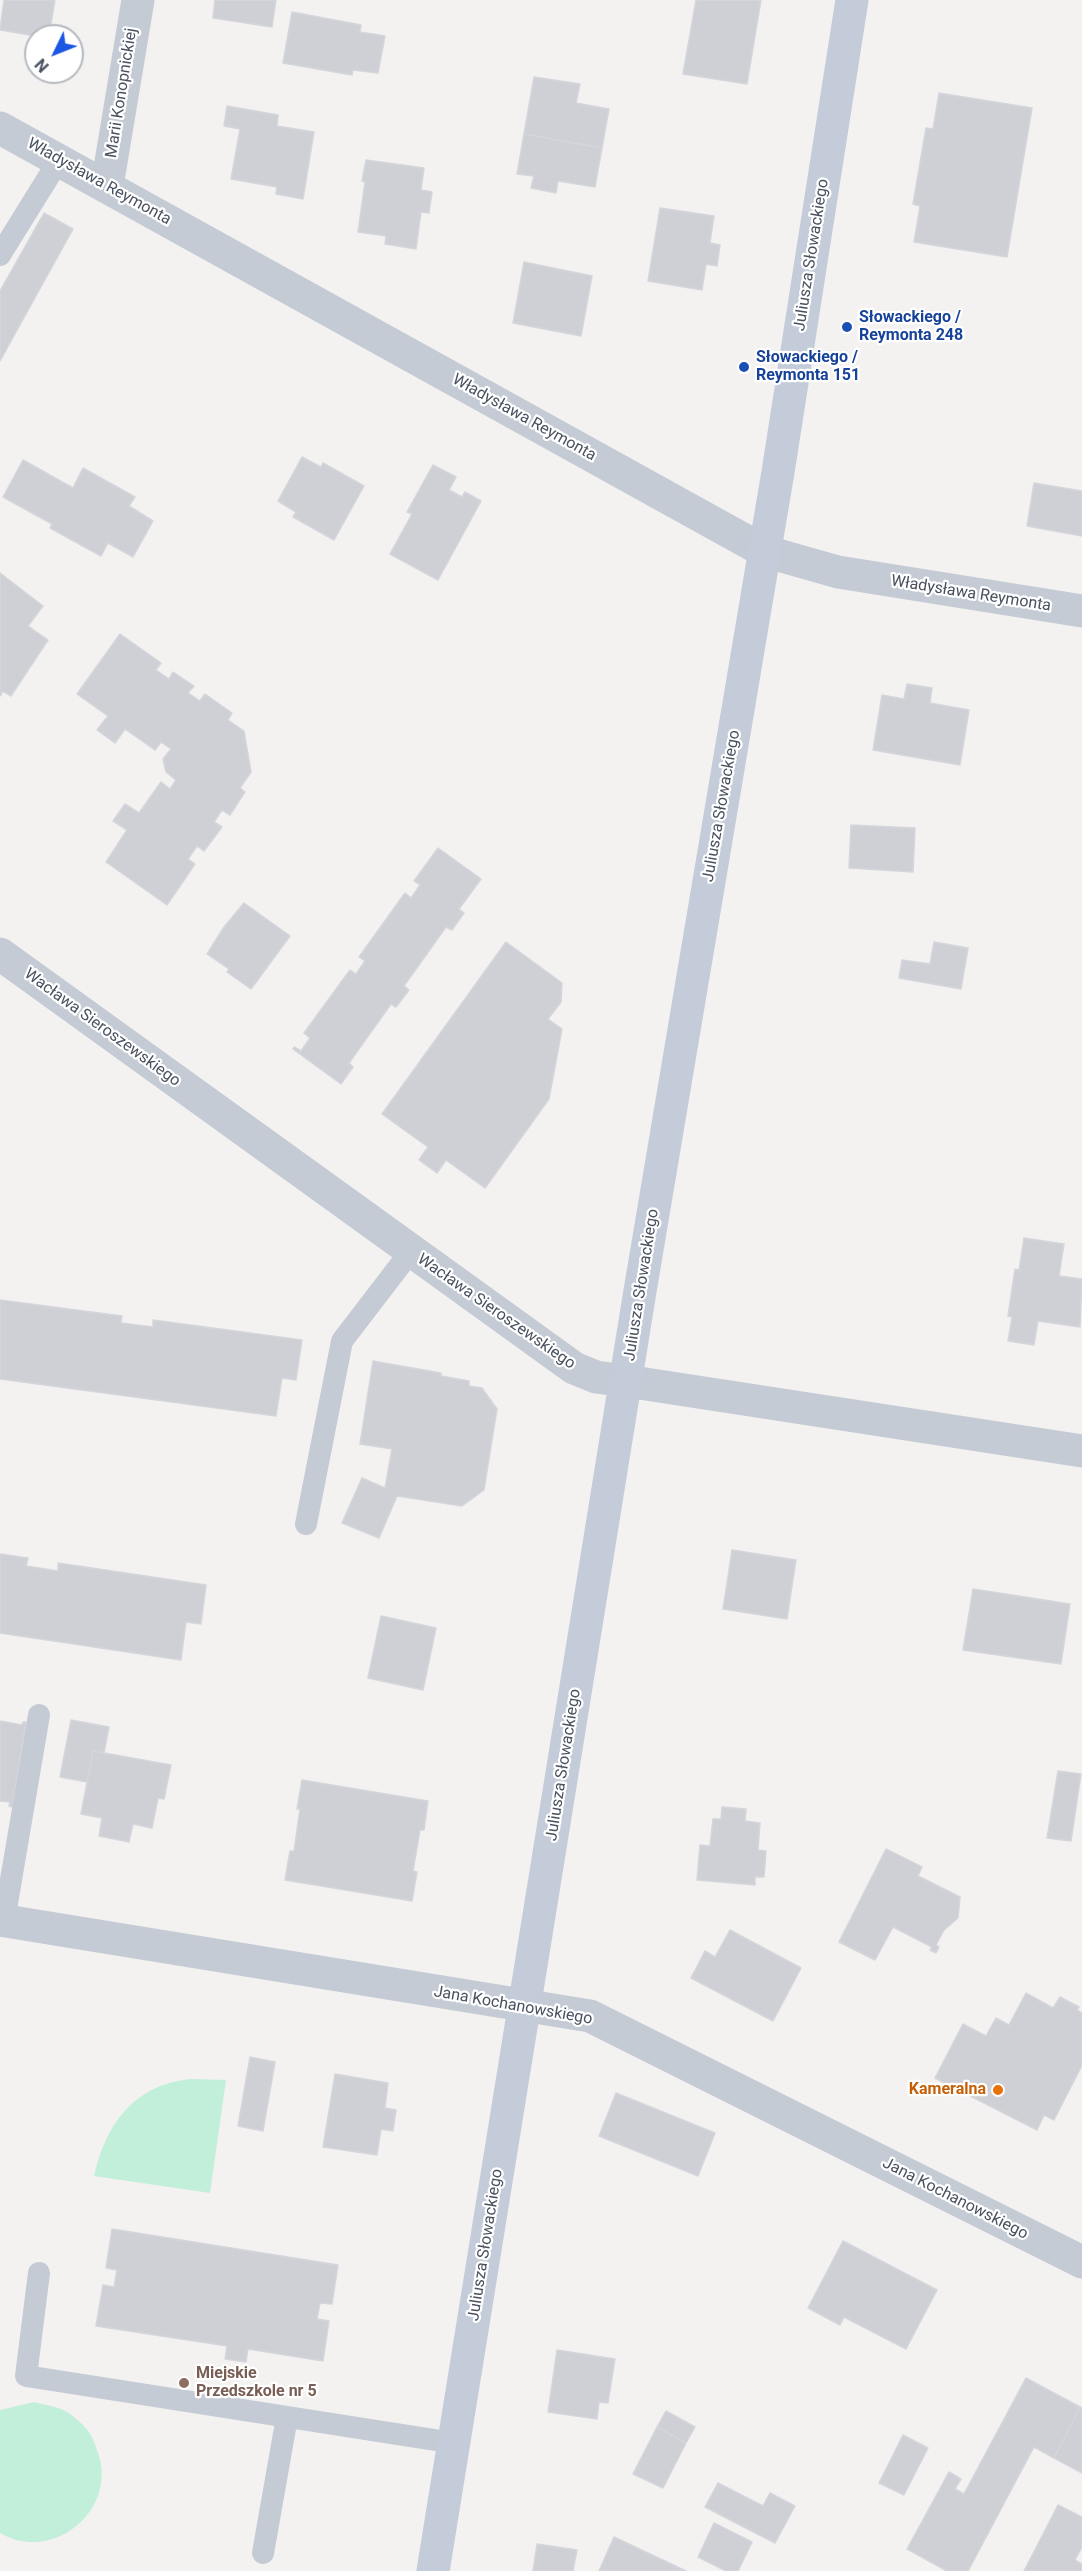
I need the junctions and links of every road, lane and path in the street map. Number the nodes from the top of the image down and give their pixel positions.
1 (138, 0) edge
2 (852, 0) edge
3 (0, 128) edge
4 (59, 160) junction
5 (107, 186) junction
6 (0, 255) edge
7 (764, 551) junction
8 (1082, 611) edge
9 (0, 954) edge
10 (411, 1251) junction
11 (626, 1381) junction
12 (1082, 1451) edge
13 (306, 1524) dead end
14 (39, 1715) dead end
15 (9, 1833) edge
16 (2, 1920) edge
17 (525, 2005) junction
18 (1082, 2262) edge
19 (39, 2273) dead end
20 (287, 2417) junction
21 (454, 2443) junction
22 (263, 2553) dead end
23 (433, 2571) edge

1 - 5 street, Marii Konopnickiej
2 - 7 street, Juliusza Słowackiego
3 - 4 street, Władysława Reymonta
4 - 5 street, Władysława Reymonta
4 - 6 lane
5 - 7 street, Władysława Reymonta
7 - 8 street, Władysława Reymonta
7 - 11 street, Juliusza Słowackiego
9 - 10 street, Wacława Sieroszewskiego
10 - 11 street, Wacława Sieroszewskiego
10 - 13 lane
11 - 12 street, Wacława Sieroszewskiego
11 - 17 street, Juliusza Słowackiego
14 - 15 lane
15 - 16 lane
16 - 17 street, Jana Kochanowskiego
17 - 18 street, Jana Kochanowskiego
17 - 21 street, Juliusza Słowackiego
19 - 20 lane
20 - 21 lane
20 - 22 lane
21 - 23 street, Juliusza Słowackiego

